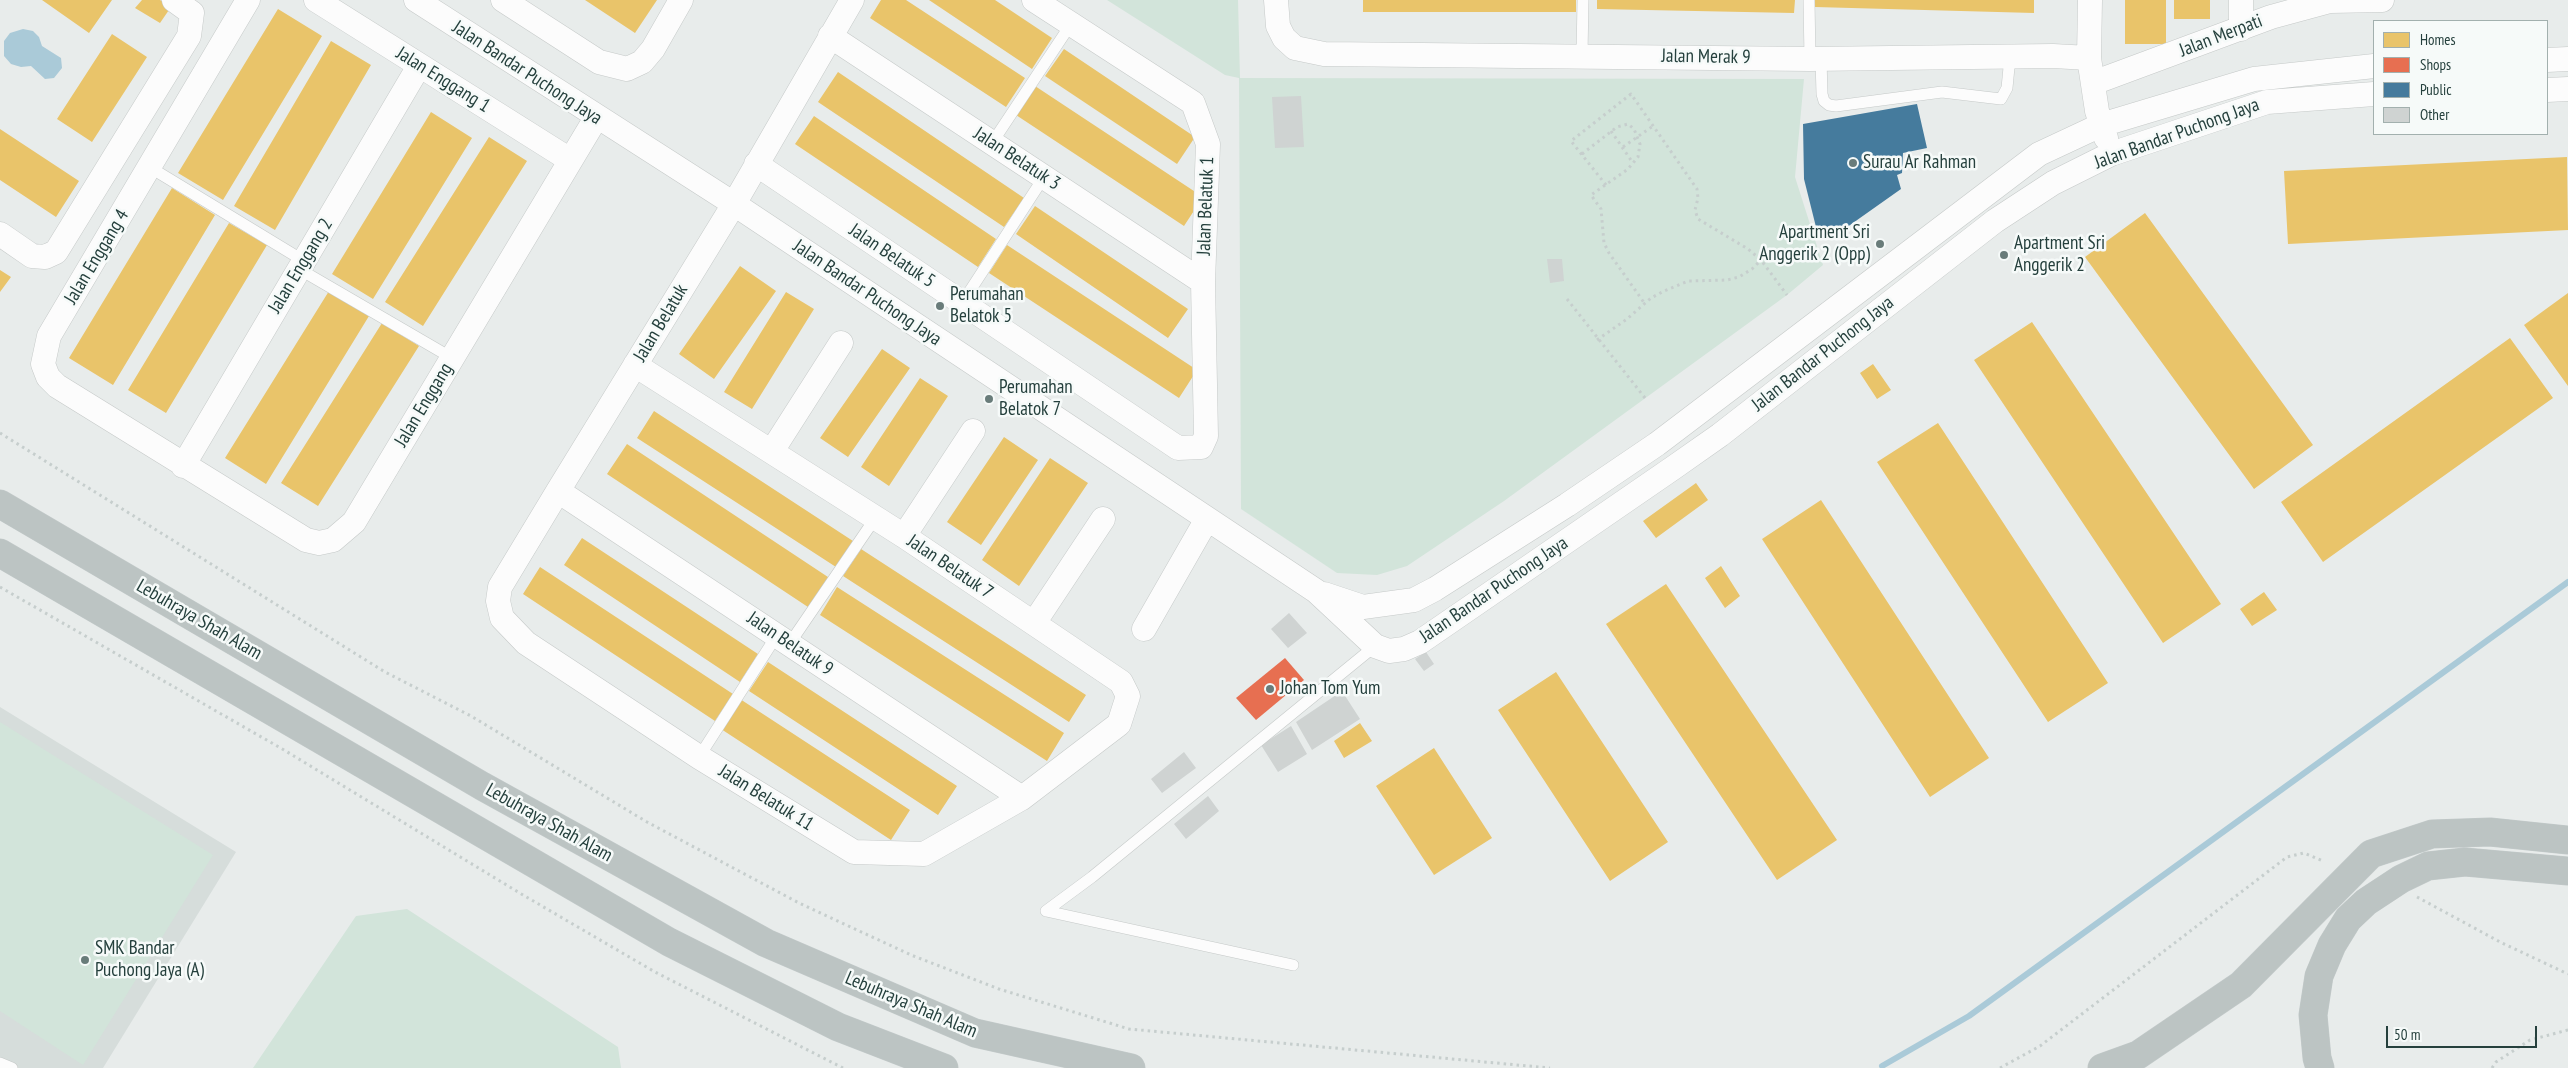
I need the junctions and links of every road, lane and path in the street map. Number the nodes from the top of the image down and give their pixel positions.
1 (174, 0) edge
2 (248, 0) edge
3 (316, 0) edge
4 (416, 0) edge
5 (503, 0) edge
6 (681, 0) edge
7 (852, 0) edge
8 (1034, 0) edge
9 (1276, 0) edge
10 (1583, 0) edge
11 (1809, 0) edge
12 (2090, 0) edge
13 (2242, 0) edge
14 (2382, 0) edge
15 (1071, 24) junction
16 (2241, 29) junction
17 (830, 36) junction
18 (1582, 55) junction
19 (2010, 57) junction
20 (2089, 58) junction
21 (1815, 59) junction
22 (2568, 59) edge
23 (2548, 60) edge
24 (419, 66) junction
25 (2373, 66) edge
26 (2093, 83) junction
27 (2568, 89) edge
28 (2548, 90) edge
29 (2373, 94) edge
30 (596, 118) junction
31 (2101, 125) junction
32 (1653, 126) junction
33 (1610, 131) junction
34 (1638, 138) junction
35 (992, 143) junction
36 (1623, 147) junction
37 (1582, 154) junction
38 (2112, 154) junction
39 (570, 160) junction
40 (1633, 163) junction
41 (756, 164) junction
42 (150, 168) junction
43 (1044, 177) junction
44 (1606, 186) junction
45 (734, 204) junction
46 (0, 234) edge
47 (1761, 260) junction
48 (302, 265) junction
49 (1203, 282) junction
50 (1787, 295) dead end
51 (1567, 299) dead end
52 (962, 303) junction
53 (1645, 304) junction
54 (1597, 340) junction
55 (841, 343) dead end
56 (452, 358) junction
57 (635, 365) junction
58 (1645, 398) dead end
59 (973, 431) dead end
60 (0, 433) edge
61 (1178, 448) joint
62 (772, 451) junction
63 (183, 466) junction
64 (558, 491) junction
65 (0, 504) edge
66 (876, 518) junction
67 (1103, 519) dead end
68 (1207, 519) junction
69 (904, 536) junction
70 (0, 553) edge
71 (0, 588) edge
72 (1316, 591) junction
73 (1034, 622) junction
74 (1144, 629) dead end
75 (784, 639) junction
76 (526, 643) joint
77 (1375, 646) junction
78 (699, 757) junction
79 (1022, 798) junction
80 (2568, 840) edge
81 (2323, 861) dead end
82 (2568, 871) edge
83 (2417, 897) dead end
84 (1292, 965) dead end
85 (2568, 974) edge
86 (2568, 1030) edge
87 (0, 1063) edge
88 (12, 1068) edge
89 (843, 1068) edge
90 (944, 1068) edge
91 (1131, 1068) edge
92 (1550, 1068) edge
93 (2000, 1068) edge
94 (2102, 1068) edge
95 (2320, 1068) edge
96 (2492, 1068) edge

1 - 46 street
2 - 42 street, Jalan Enggang 4
3 - 24 street, Jalan Enggang 1
4 - 30 street, Jalan Bandar Puchong Jaya
5 - 6 street
7 - 17 street, Jalan Belatuk
8 - 15 street, Jalan Belatuk 1
9 - 18 street, Jalan Merak 9
10 - 18 lane
11 - 21 lane
12 - 20 street
13 - 16 street
14 - 16 street, Jalan Merpati
15 - 35 lane
15 - 49 street, Jalan Belatuk 1
16 - 26 street, Jalan Merpati
17 - 35 street, Jalan Belatuk 3
17 - 41 street, Jalan Belatuk
18 - 21 street, Jalan Merak 9
19 - 20 street, Jalan Merak 9
19 - 21 street, Jalan Merak 9
19 - 21 lane
20 - 26 street
22 - 23 street
24 - 39 street, Jalan Enggang 1
24 - 48 street, Jalan Enggang 2
25 - 31 street, Jalan Bandar Puchong Jaya
26 - 31 street
27 - 28 street
29 - 38 street, Jalan Bandar Puchong Jaya
30 - 39 street, Jalan Enggang
30 - 45 street, Jalan Bandar Puchong Jaya
31 - 38 street
31 - 72 street, Jalan Bandar Puchong Jaya
32 - 34 path
32 - 37 path
32 - 47 path
33 - 34 path
33 - 36 path
33 - 37 path
34 - 36 path
34 - 40 path
35 - 43 street, Jalan Belatuk 3
36 - 40 path
37 - 44 path
38 - 77 street, Jalan Bandar Puchong Jaya
39 - 56 street, Jalan Enggang
40 - 44 path
41 - 45 street, Jalan Belatuk
41 - 52 street, Jalan Belatuk 5
42 - 48 lane
42 - 63 street, Jalan Enggang 4
43 - 49 street, Jalan Belatuk 3
43 - 52 lane
44 - 53 path
45 - 57 street, Jalan Belatuk
45 - 68 street, Jalan Bandar Puchong Jaya
47 - 50 path
47 - 53 path
48 - 56 lane
48 - 63 street, Jalan Enggang 2
49 - 61 street, Jalan Belatuk 1
51 - 54 path
52 - 61 street, Jalan Belatuk 5
53 - 54 path
54 - 58 path
55 - 62 street
56 - 63 street, Jalan Enggang
57 - 62 street, Jalan Belatuk 7
57 - 64 street, Jalan Belatuk
59 - 69 street
60 - 92 path
62 - 66 street, Jalan Belatuk 7
64 - 75 street, Jalan Belatuk 9
64 - 76 street, Jalan Belatuk
65 - 91 highway, Lebuhraya Shah Alam
66 - 69 street, Jalan Belatuk 7
66 - 75 lane
67 - 73 street
68 - 72 street, Jalan Bandar Puchong Jaya
68 - 74 street
69 - 73 street, Jalan Belatuk 7
70 - 90 highway
71 - 89 path
72 - 77 street, Jalan Bandar Puchong Jaya
73 - 79 street, Jalan Belatuk 7
75 - 78 lane
75 - 79 street, Jalan Belatuk 9
76 - 78 street, Jalan Belatuk 11
77 - 84 lane
78 - 79 street, Jalan Belatuk 11
80 - 94 highway
81 - 93 path
82 - 95 highway
83 - 85 path
86 - 96 path
87 - 88 lane

